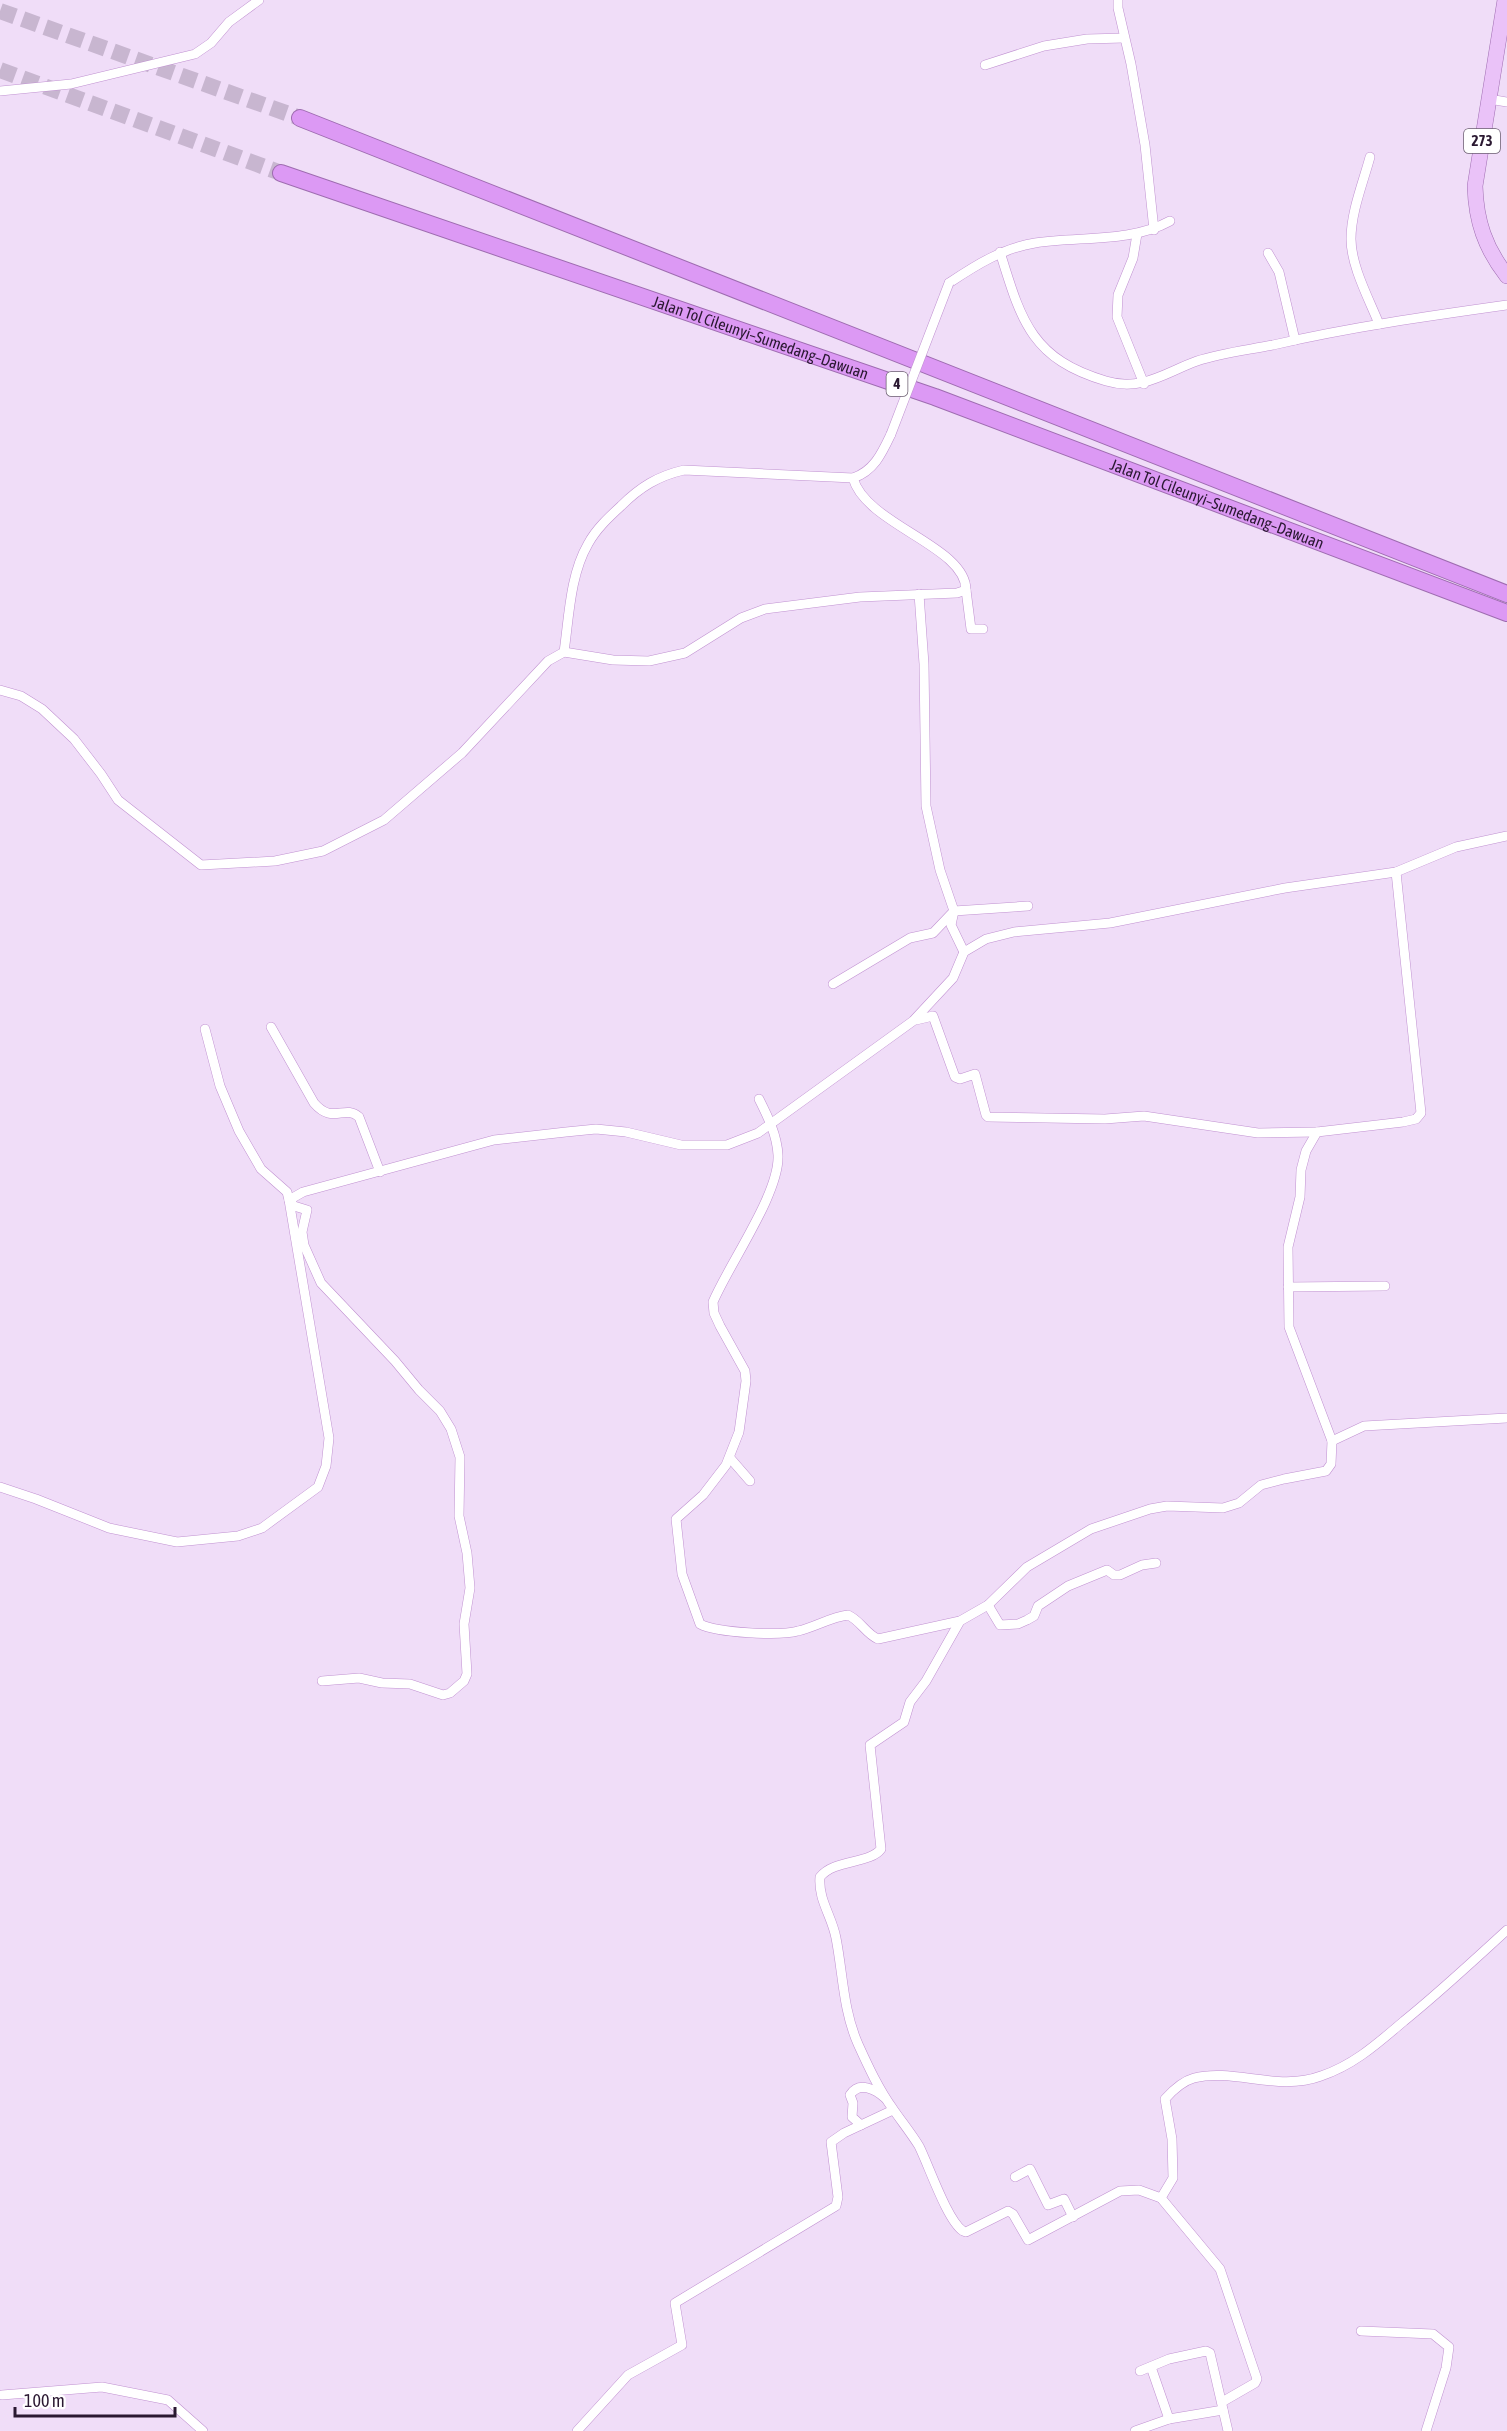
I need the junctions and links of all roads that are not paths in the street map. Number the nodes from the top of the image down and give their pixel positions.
1 (259, 0) edge
2 (1118, 0) edge
3 (1505, 0) edge
4 (1124, 38) junction
5 (985, 65) dead end
6 (0, 91) edge
7 (1489, 99) junction
8 (1507, 102) edge
9 (300, 118) tunnel mouth
10 (1370, 157) dead end
11 (281, 173) tunnel mouth
12 (1170, 221) dead end
13 (1154, 230) junction
14 (1137, 234) junction
15 (1000, 252) junction
16 (1268, 253) dead end
17 (1507, 276) edge
18 (1507, 305) edge
19 (1378, 324) junction
20 (1295, 340) junction
21 (1144, 384) junction
22 (853, 477) junction
23 (966, 590) junction
24 (920, 594) junction
25 (1507, 594) edge
26 (1507, 613) edge
27 (983, 629) dead end
28 (564, 652) junction
29 (0, 690) edge
30 (1507, 836) edge
31 (1396, 872) junction
32 (1028, 906) dead end
33 (954, 911) junction
34 (964, 952) junction
35 (833, 984) dead end
36 (913, 1021) junction
37 (271, 1027) dead end
38 (205, 1029) dead end
39 (759, 1099) dead end
40 (771, 1124) junction
41 (1317, 1132) junction
42 (380, 1172) junction
43 (289, 1200) junction
44 (1385, 1286) dead end
45 (1288, 1287) junction
46 (1507, 1418) edge
47 (1332, 1441) junction
48 (730, 1458) junction
49 (750, 1480) dead end
50 (0, 1488) edge
51 (1156, 1563) dead end
52 (988, 1605) junction
53 (960, 1621) junction
54 (322, 1681) dead end
55 (1507, 1930) edge
56 (887, 2099) junction
57 (893, 2110) junction
58 (861, 2125) junction
59 (1015, 2177) dead end
60 (1161, 2198) junction
61 (1073, 2217) junction
62 (1361, 2331) dead end
63 (1151, 2367) junction
64 (1140, 2371) dead end
65 (2, 2396) dead end
66 (1223, 2406) junction
67 (1168, 2419) junction
68 (203, 2431) edge
69 (577, 2431) edge
70 (1135, 2431) edge
71 (1228, 2431) edge
72 (1426, 2431) edge

1 - 6 street
2 - 4 street
3 - 7 main road, 273
4 - 5 street
4 - 13 street
7 - 8 street
7 - 17 main road, 273
9 - 25 highway, Jalan Tol Cileunyi–Sumedang–Dawuan / 4
10 - 19 street
11 - 26 highway, Jalan Tol Cileunyi–Sumedang–Dawuan / 4
12 - 13 street
13 - 14 street
14 - 15 street
14 - 21 street
15 - 21 street
15 - 22 street, bridge
16 - 20 street
18 - 19 street
19 - 20 street
20 - 21 street
22 - 23 street
22 - 28 street
23 - 24 street
23 - 27 street
24 - 28 street
24 - 33 street
28 - 29 street
30 - 31 street
31 - 34 street
31 - 41 street
32 - 33 street
33 - 34 street
33 - 35 street
34 - 36 street
36 - 40 street
36 - 41 street
37 - 42 street
38 - 43 street
39 - 40 street
40 - 42 street
40 - 48 street
41 - 45 street
42 - 43 street
43 - 50 street
43 - 54 street
44 - 45 street
45 - 47 street
46 - 47 street
47 - 52 street
48 - 49 street
48 - 53 street
51 - 52 street
52 - 53 street
53 - 56 street
55 - 60 street
56 - 57 street
56 - 58 street
57 - 58 street
57 - 61 street
58 - 69 street
59 - 61 street
60 - 61 street
60 - 66 street
62 - 72 street
63 - 64 street
63 - 66 street
63 - 67 street
65 - 68 street
66 - 67 street
66 - 71 street
67 - 70 street

